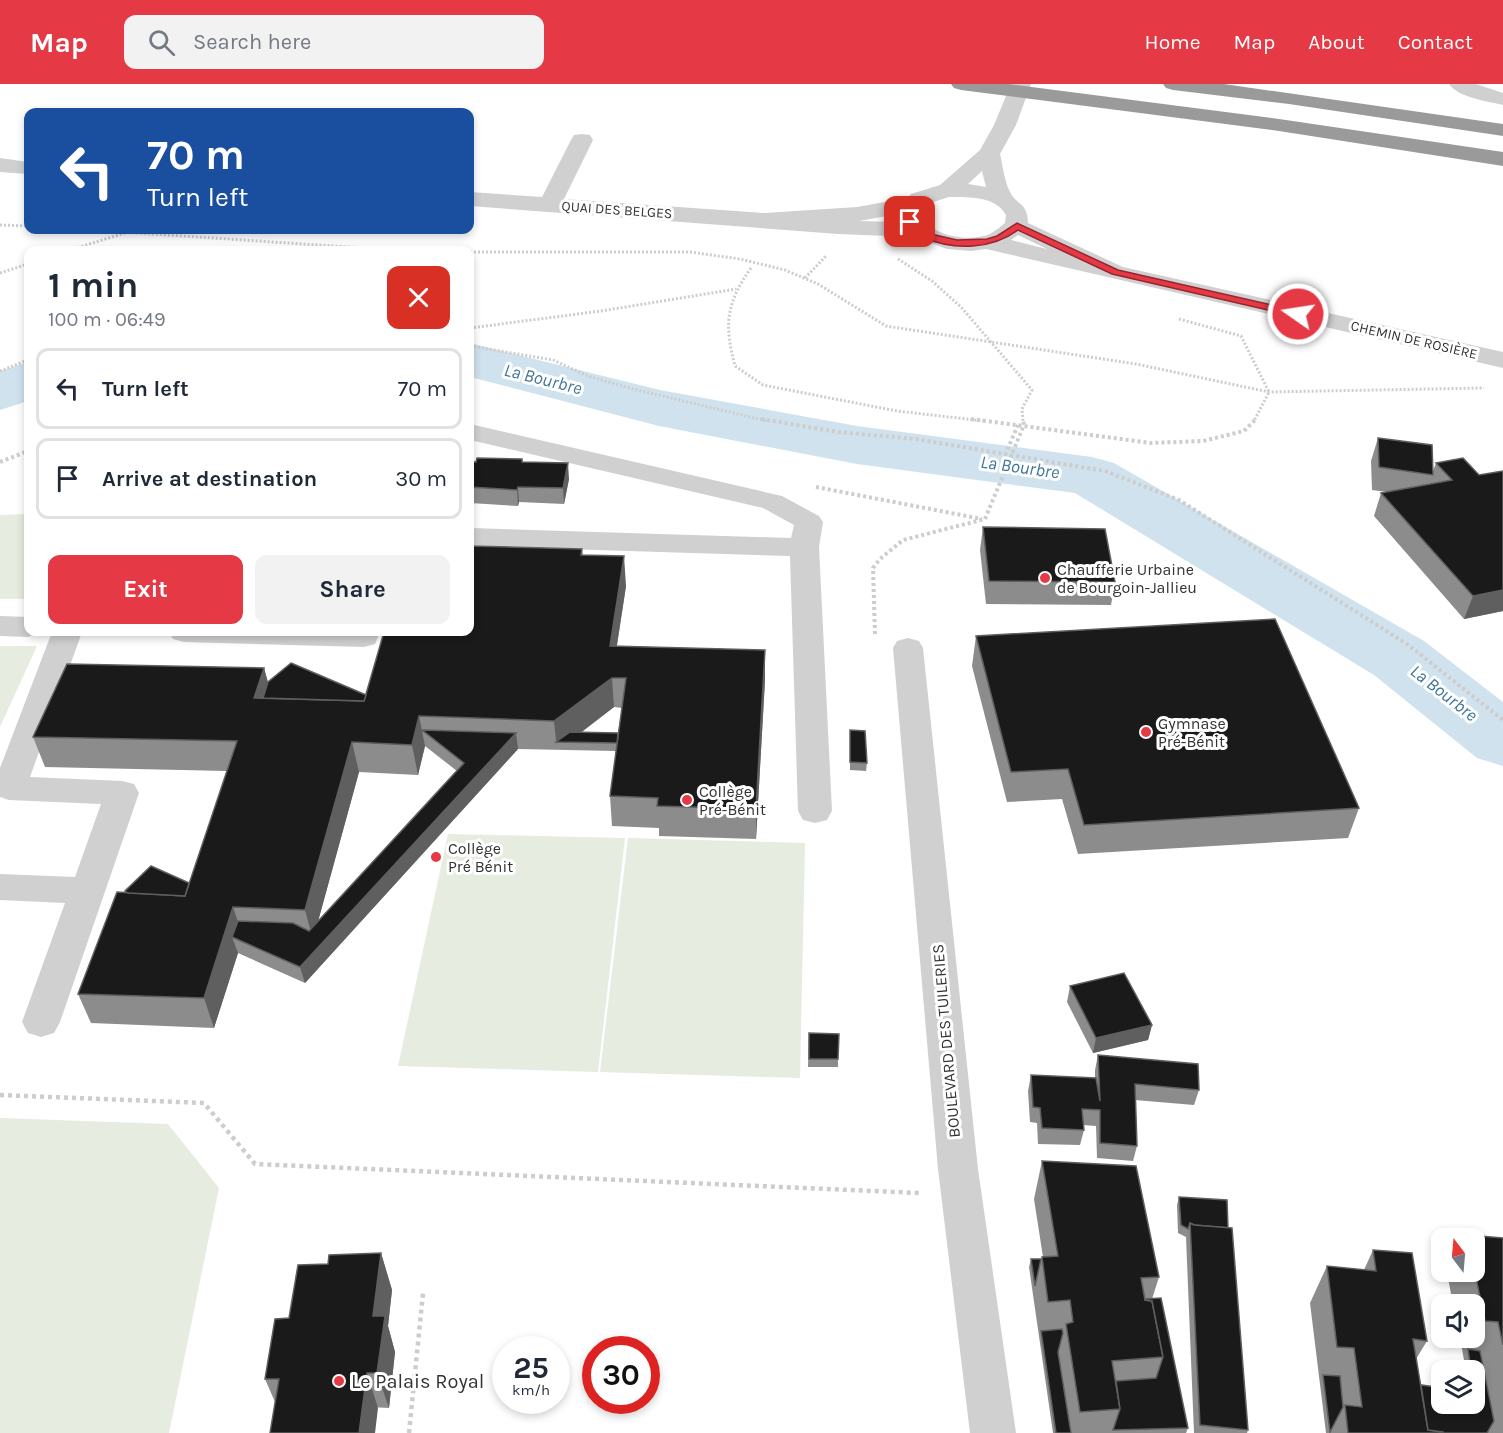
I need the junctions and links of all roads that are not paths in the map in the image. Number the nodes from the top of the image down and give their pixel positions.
1 (961, 84) edge
2 (1021, 84) edge
3 (1173, 84) edge
4 (1460, 84) edge
5 (1503, 99) edge
6 (1503, 130) edge
7 (582, 140) dead end
8 (989, 154) junction
9 (1503, 159) edge
10 (0, 165) edge
11 (24, 168) edge
12 (948, 190) junction
13 (1000, 198) junction
14 (474, 199) edge
15 (912, 204) junction
16 (550, 205) junction
17 (765, 220) junction
18 (1017, 226) junction
19 (917, 230) junction
20 (988, 242) junction
21 (1115, 272) junction
22 (1503, 360) edge
23 (474, 433) edge
24 (474, 537) edge
25 (804, 548) junction
26 (0, 626) edge
27 (24, 627) edge
28 (65, 636) edge
29 (328, 636) edge
30 (364, 636) edge
31 (908, 648) road end
32 (5, 797) edge
33 (815, 811) dead end
34 (0, 887) edge
35 (87, 891) junction
36 (41, 1022) dead end
37 (993, 1433) edge

1 - 9 highway
2 - 8 street
3 - 6 highway
4 - 5 street
7 - 16 street
8 - 12 street
8 - 13 street
10 - 11 street
12 - 13 street
12 - 15 street, QUAI DES BELGES
13 - 18 street
14 - 16 street, QUAI DES BELGES
15 - 17 street, QUAI DES BELGES
15 - 19 street
16 - 17 street, QUAI DES BELGES
17 - 19 street, QUAI DES BELGES
18 - 20 street
18 - 21 street, CHEMIN DE ROSIÈRE
19 - 20 street, QUAI DES BELGES
20 - 21 street, CHEMIN DE ROSIÈRE
21 - 22 street, CHEMIN DE ROSIÈRE
23 - 25 street
24 - 25 street
25 - 33 street
26 - 27 street
28 - 32 street
29 - 30 street
31 - 37 street, BOULEVARD DES TUILERIES
32 - 35 street
34 - 35 street
35 - 36 street

